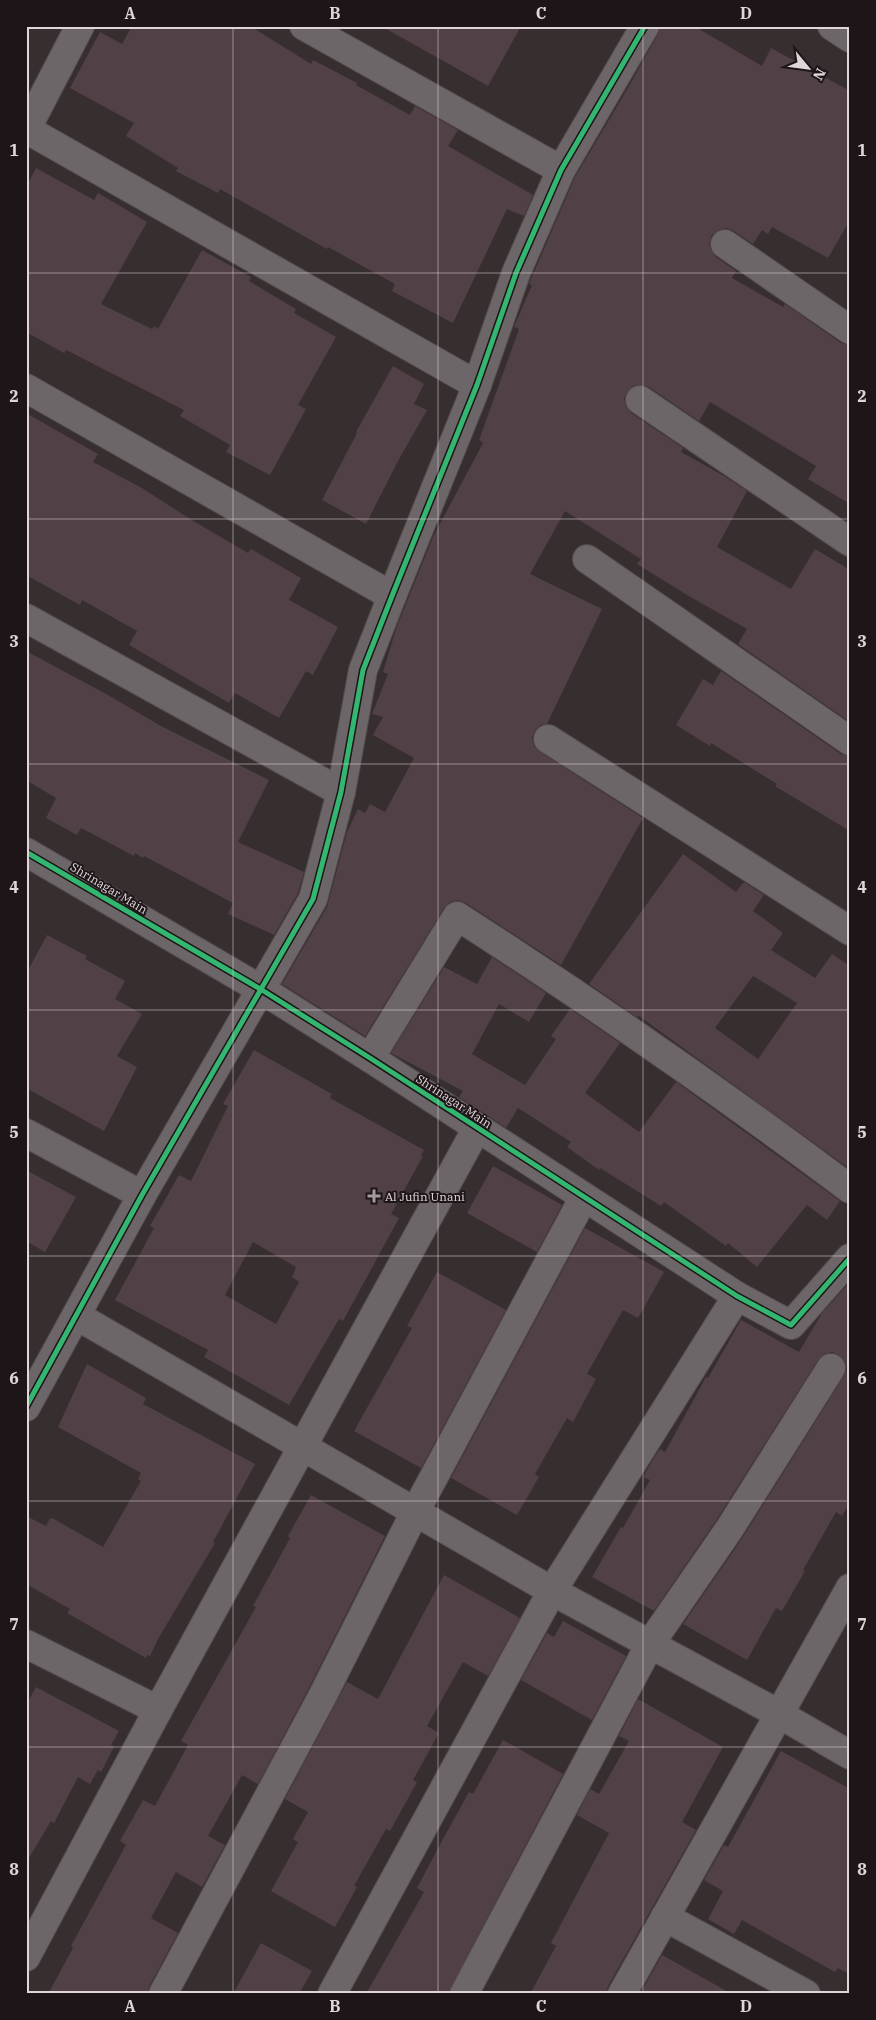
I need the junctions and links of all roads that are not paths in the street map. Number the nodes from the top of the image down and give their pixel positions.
1 (80, 26) edge
2 (304, 26) edge
3 (645, 26) edge
4 (832, 26) edge
5 (850, 38) edge
6 (26, 129) edge
7 (560, 170) junction
8 (725, 244) dead end
9 (850, 330) edge
10 (477, 385) junction
11 (26, 388) edge
12 (640, 400) dead end
13 (850, 542) edge
14 (588, 559) dead end
15 (392, 596) junction
16 (26, 618) edge
17 (548, 738) dead end
18 (850, 741) edge
19 (340, 792) junction
20 (26, 852) edge
21 (850, 931) edge
22 (262, 990) junction
23 (370, 1058) junction
24 (477, 1128) junction
25 (26, 1133) edge
26 (850, 1189) edge
27 (142, 1195) junction
28 (584, 1197) junction
29 (848, 1263) edge
30 (737, 1296) junction
31 (77, 1316) junction
32 (831, 1368) dead end
33 (34, 1375) edge
34 (26, 1407) edge
35 (302, 1447) junction
36 (415, 1512) junction
37 (850, 1588) edge
38 (552, 1591) junction
39 (26, 1644) edge
40 (650, 1644) junction
41 (158, 1710) junction
42 (779, 1714) junction
43 (850, 1755) edge
44 (665, 1917) junction
45 (26, 1957) edge
46 (163, 1994) edge
47 (332, 1994) edge
48 (464, 1994) edge
49 (622, 1994) edge
50 (806, 1994) edge

1 - 6 street
2 - 7 street
3 - 7 street
4 - 5 street
6 - 10 street
7 - 10 street
8 - 9 street
10 - 15 street
11 - 15 street
12 - 13 street
14 - 18 street
15 - 19 street
16 - 19 street
17 - 21 street
19 - 22 street
20 - 22 street, Shrinagar Main
22 - 23 street, Shrinagar Main
22 - 27 street
23 - 24 street, Shrinagar Main
23 - 26 street
24 - 28 street, Shrinagar Main
24 - 35 street
25 - 27 street
27 - 31 street
28 - 30 street, Shrinagar Main
28 - 36 street
29 - 30 street, Shrinagar Main
30 - 38 street
31 - 33 street
31 - 35 street
32 - 40 street
33 - 34 street
35 - 36 street
35 - 41 street
36 - 38 street
36 - 46 street
37 - 42 street
38 - 40 street
38 - 47 street
39 - 41 street
40 - 42 street
40 - 48 street
41 - 45 street
42 - 43 street
42 - 44 street
44 - 49 street
44 - 50 street

